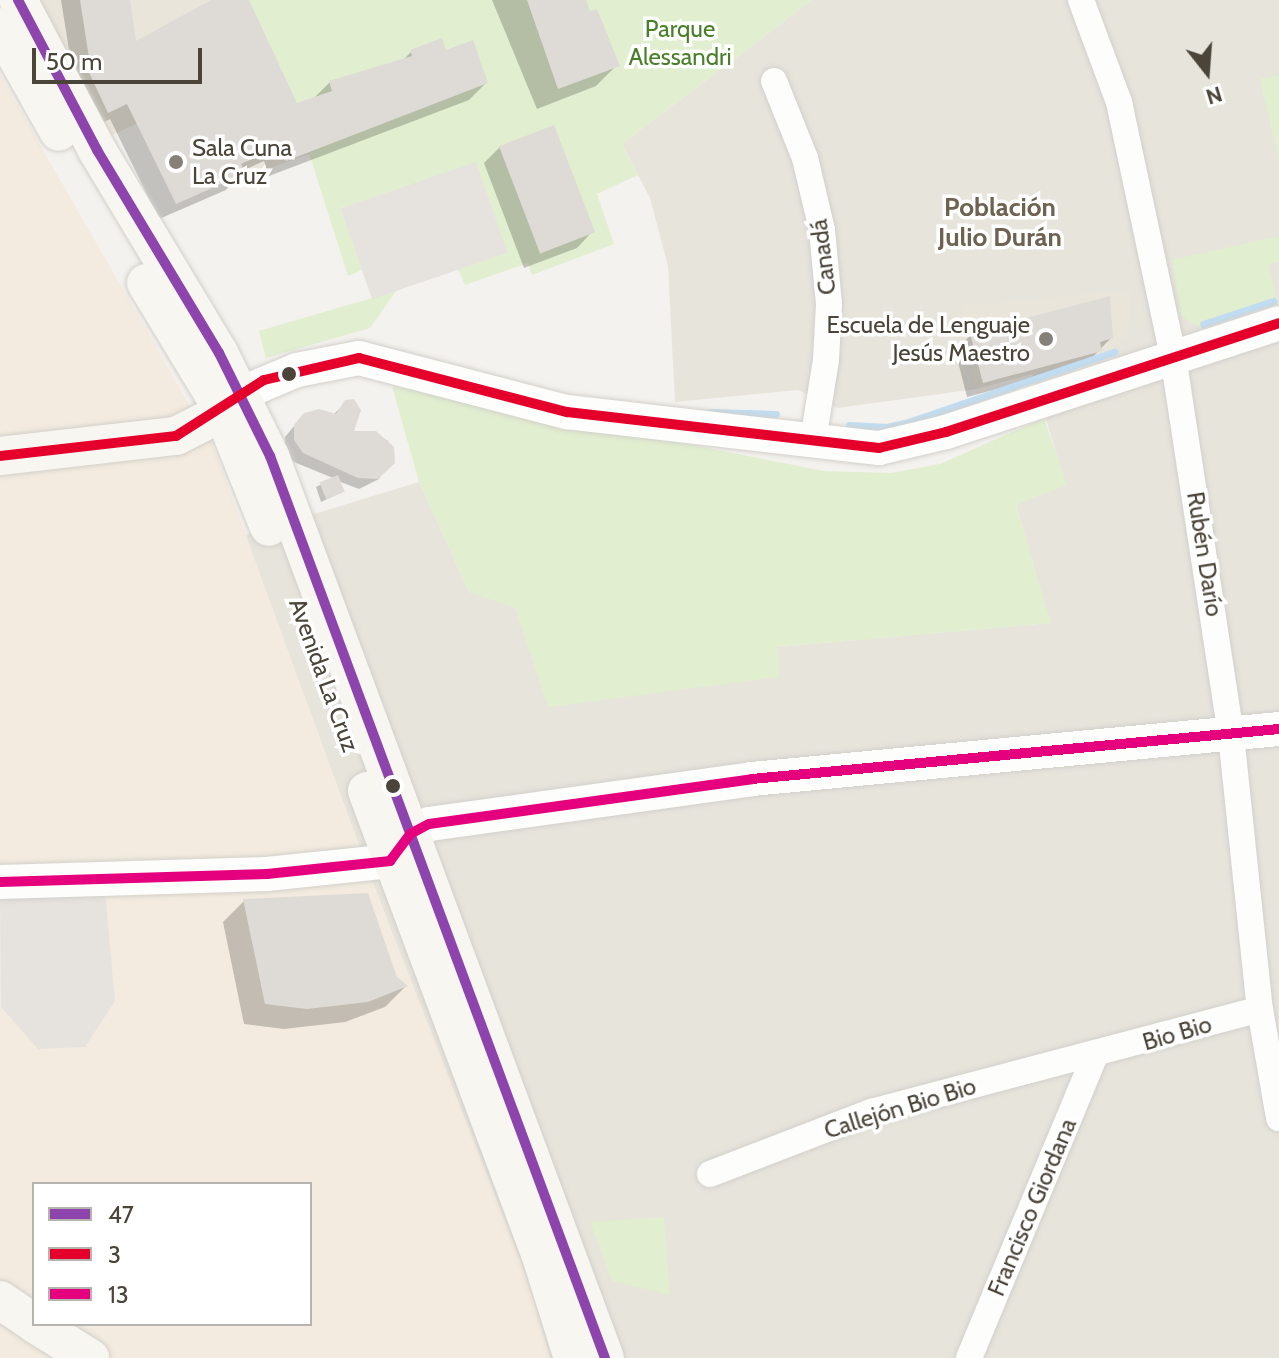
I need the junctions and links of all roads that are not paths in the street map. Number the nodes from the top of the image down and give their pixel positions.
1 (1081, 0) edge
2 (11, 27) edge
3 (774, 81) dead end
4 (1275, 326) edge
5 (1173, 356) junction
6 (232, 399) junction
7 (813, 440) junction
8 (0, 456) edge
9 (1279, 729) edge
10 (1231, 735) junction
11 (400, 847) junction
12 (0, 882) edge
13 (1260, 1009) junction
14 (1094, 1057) junction
15 (1279, 1118) edge
16 (710, 1174) dead end
17 (0, 1300) edge
18 (32, 1322) edge
19 (38, 1326) edge
20 (90, 1358) edge
21 (573, 1358) edge
22 (605, 1358) edge
23 (969, 1358) edge

1 - 5 street, Rubén Darío
2 - 6 main road, Avenida La Cruz
3 - 7 street, Canadá
4 - 5 street
5 - 7 street
5 - 10 street, Rubén Darío
6 - 7 street
6 - 8 main road
6 - 11 main road, Avenida La Cruz
9 - 10 street
10 - 11 street
10 - 13 street, Rubén Darío
11 - 12 street
11 - 21 main road, Avenida La Cruz
11 - 22 main road, Avenida La Cruz
13 - 14 street, Bio Bio
13 - 15 street, Rubén Darío
14 - 16 street, Callejón Bio Bio
14 - 23 street, Francisco Giordana
17 - 18 main road
19 - 20 main road

